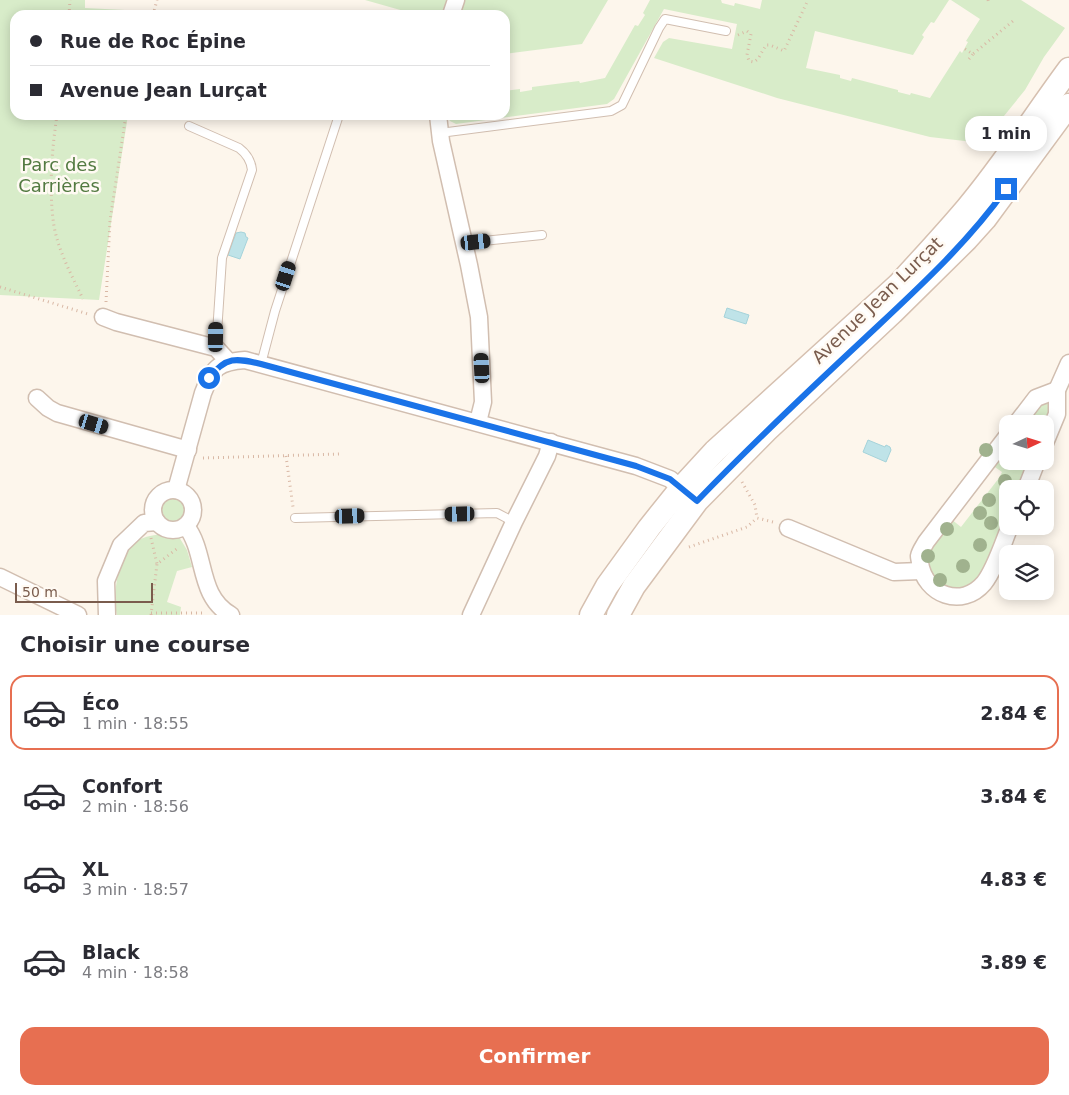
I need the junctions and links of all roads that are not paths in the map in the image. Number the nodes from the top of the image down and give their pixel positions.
1 (726, 31) road end
2 (1069, 70) edge
3 (1069, 105) edge
4 (337, 120) edge
5 (439, 120) edge
6 (189, 126) dead end
7 (440, 133) junction
8 (976, 213) junction
9 (542, 234) dead end
10 (464, 243) junction
11 (103, 317) road end
12 (216, 348) junction
13 (228, 361) junction
14 (1069, 362) edge
15 (261, 364) junction
16 (1057, 390) junction
17 (37, 398) dead end
18 (1023, 415) edge
19 (1054, 421) edge
20 (478, 422) junction
21 (551, 442) junction
22 (999, 447) edge
23 (193, 454) junction
24 (176, 490) junction
25 (689, 495) junction
26 (294, 518) road end
27 (514, 522) junction
28 (186, 526) junction
29 (788, 528) road end
30 (153, 529) junction
31 (1006, 535) edge
32 (921, 571) junction
33 (0, 578) edge
34 (78, 615) edge
35 (107, 615) edge
36 (231, 615) edge
37 (471, 615) edge
38 (591, 615) edge
39 (618, 615) edge

1 - 7 lane
2 - 8 street, Avenue Jean Lurçat
3 - 8 street, Avenue Jean Lurçat
4 - 15 lane
5 - 7 street
6 - 12 lane
7 - 10 street
8 - 25 street, Avenue Jean Lurçat
9 - 10 lane
10 - 20 street
11 - 12 street
12 - 13 street
13 - 15 street
13 - 23 street
14 - 16 street
15 - 20 street
16 - 18 street
16 - 19 street
17 - 23 street
20 - 21 street
21 - 25 street
21 - 27 street
22 - 32 street
23 - 24 street
24 - 28 street
24 - 30 street
25 - 38 street
25 - 39 street
26 - 27 lane
27 - 37 street
28 - 30 street
28 - 36 street
29 - 32 street
30 - 35 street
31 - 32 street
33 - 34 street

